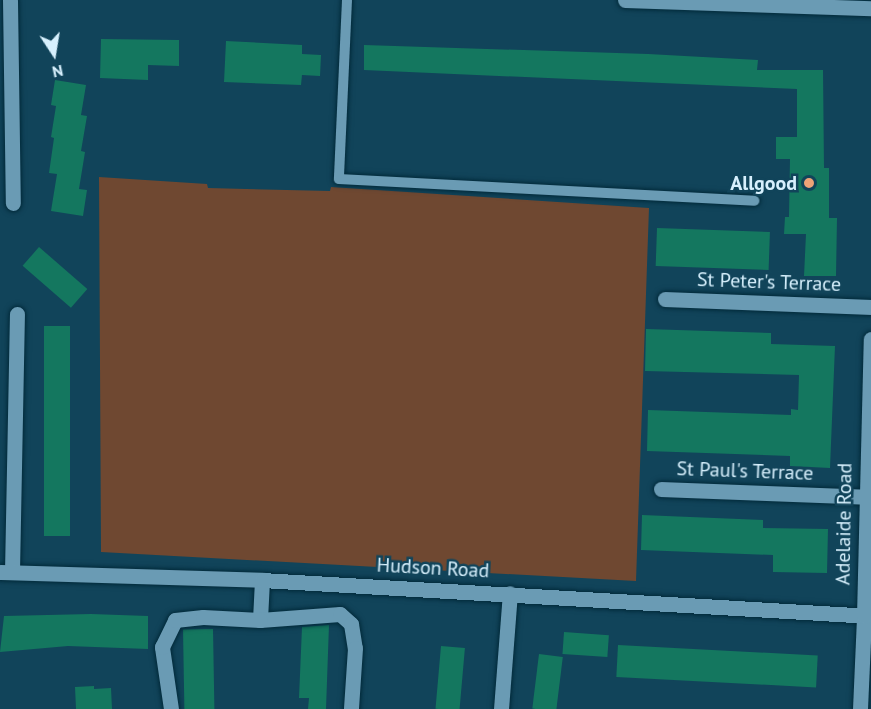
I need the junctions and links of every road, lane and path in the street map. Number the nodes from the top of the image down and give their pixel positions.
1 (10, 0) edge
2 (347, 0) edge
3 (625, 0) edge
4 (871, 8) edge
5 (754, 201) dead end
6 (13, 203) dead end
7 (665, 299) dead end
8 (871, 307) edge
9 (17, 314) dead end
10 (871, 339) edge
11 (661, 489) dead end
12 (865, 497) junction
13 (6, 572) edge
14 (262, 580) junction
15 (510, 593) junction
16 (868, 616) edge
17 (260, 620) junction
18 (171, 709) edge
19 (351, 709) edge
20 (501, 709) edge
21 (860, 709) edge

1 - 6 street
2 - 5 lane
3 - 4 street
7 - 8 street, St Peter's Terrace
9 - 13 street
10 - 12 street, Adelaide Road
11 - 12 street, St Paul's Terrace
12 - 16 street, Adelaide Road
13 - 14 street, Hudson Road
14 - 15 street, Hudson Road
14 - 17 street
15 - 16 street, Hudson Road
15 - 20 street
16 - 21 street, Adelaide Road
17 - 18 street
17 - 19 street

